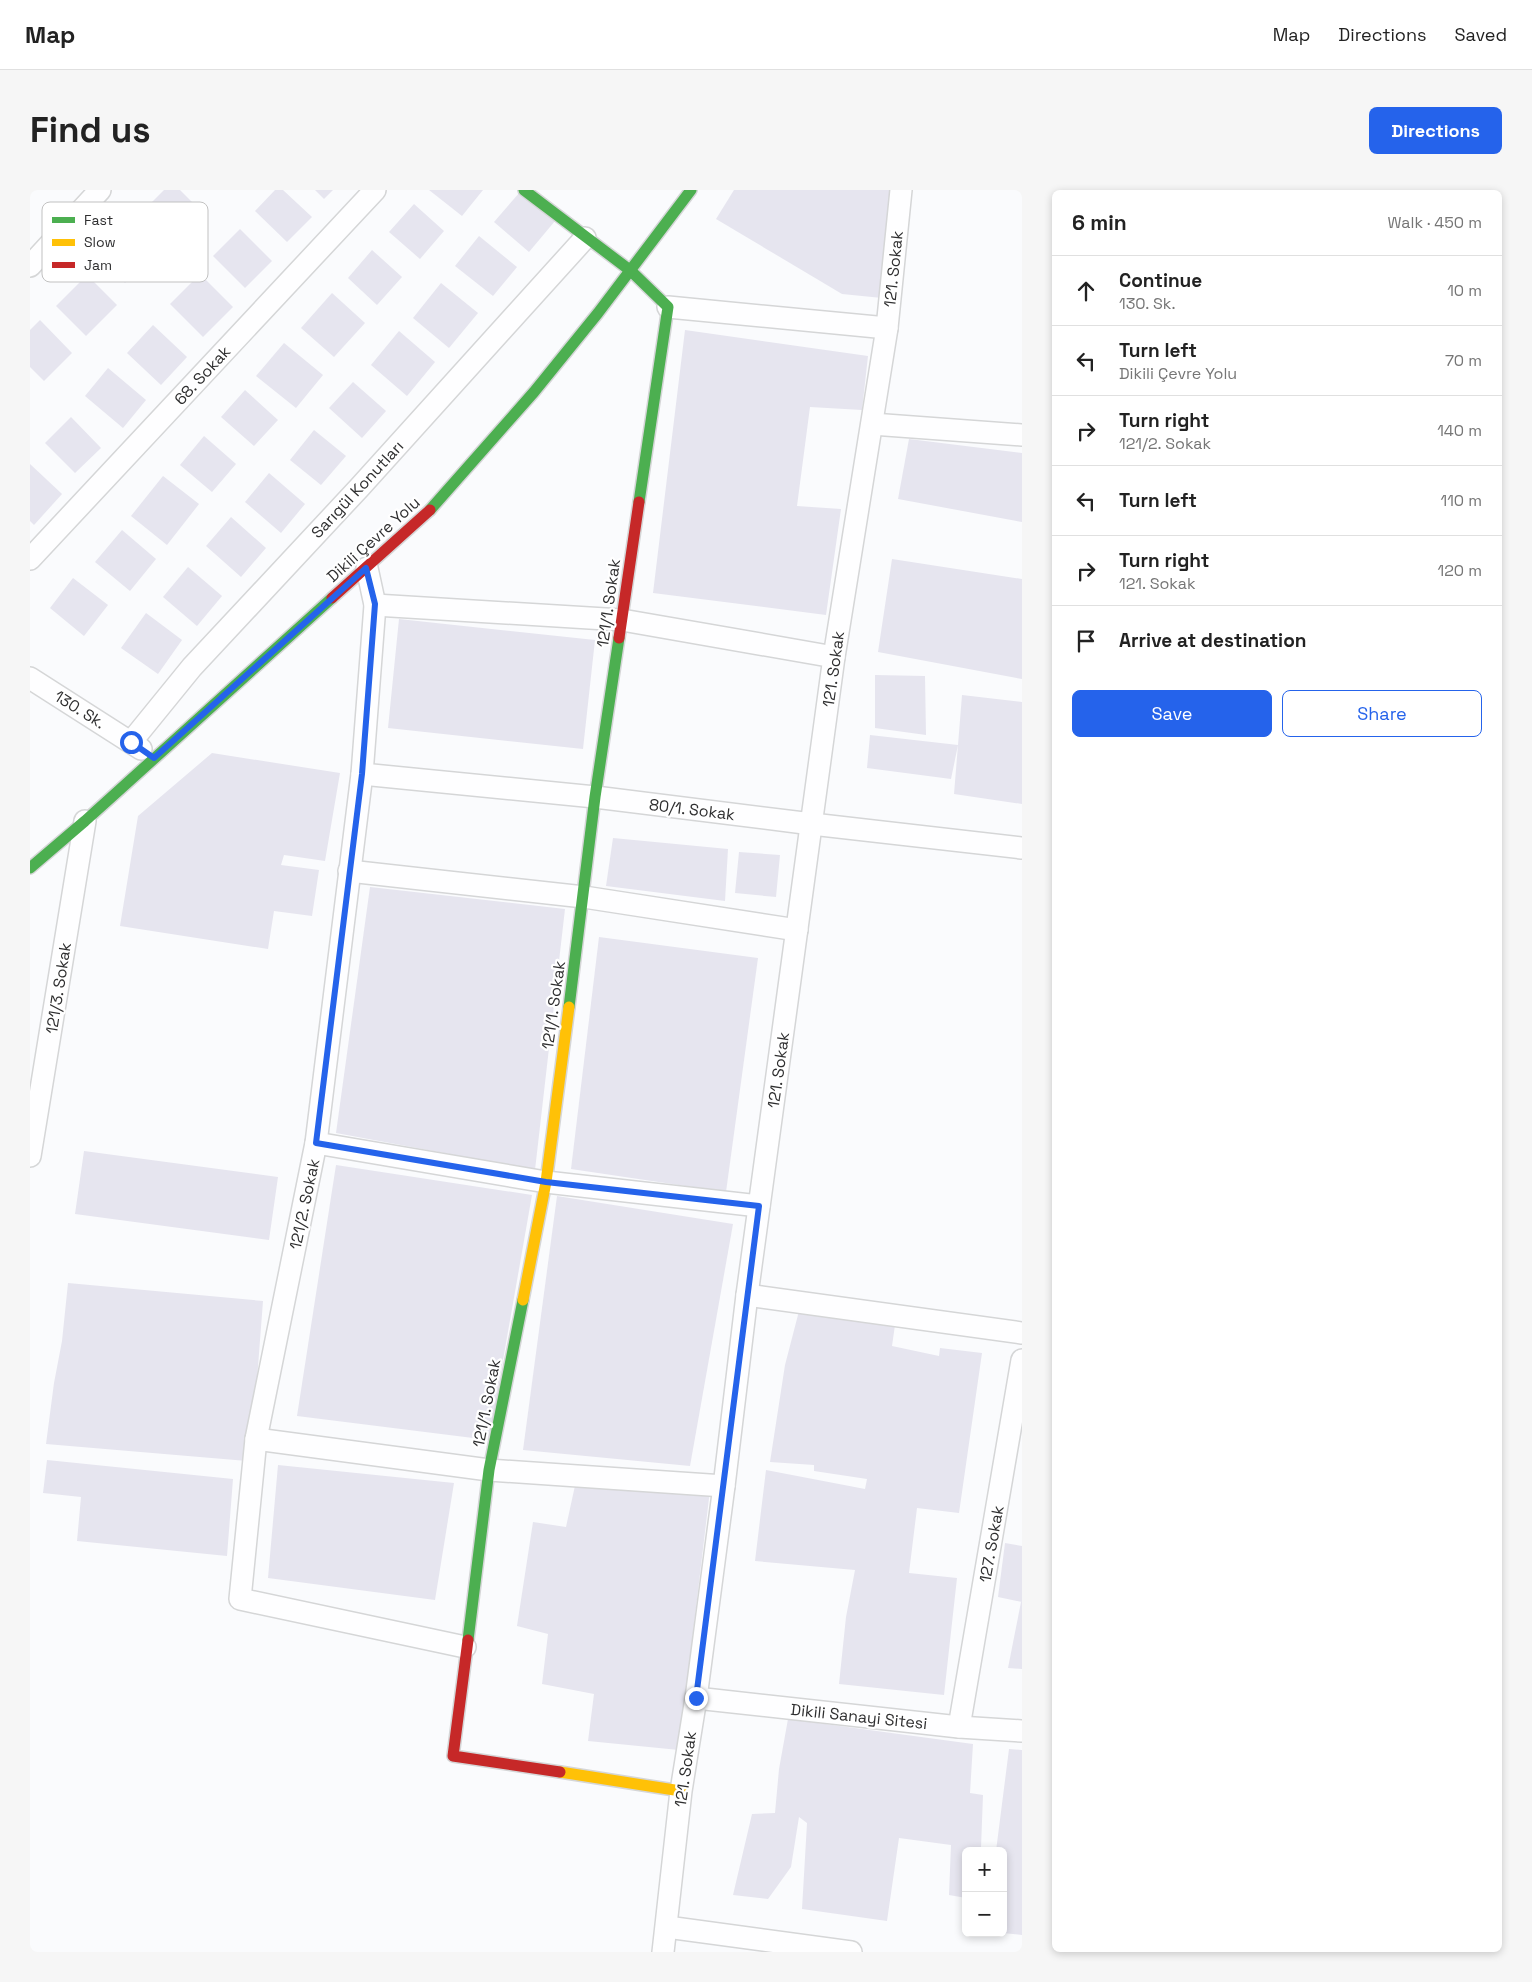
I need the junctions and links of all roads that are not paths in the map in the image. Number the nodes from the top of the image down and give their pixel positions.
1 (100, 190) edge
2 (375, 190) edge
3 (524, 190) edge
4 (691, 190) edge
5 (901, 190) edge
6 (89, 202) edge
7 (585, 238) junction
8 (42, 253) edge
9 (30, 266) edge
10 (630, 272) junction
11 (668, 307) junction
12 (888, 328) junction
13 (872, 424) junction
14 (1022, 435) edge
15 (30, 560) edge
16 (366, 568) junction
17 (375, 604) junction
18 (622, 620) junction
19 (834, 657) junction
20 (30, 678) edge
21 (131, 742) junction
22 (154, 758) junction
23 (362, 774) junction
24 (595, 796) junction
25 (85, 821) junction
26 (812, 824) junction
27 (1022, 848) edge
28 (30, 868) edge
29 (349, 871) junction
30 (584, 897) junction
31 (796, 930) junction
32 (316, 1143) junction
33 (30, 1156) edge
34 (546, 1182) junction
35 (759, 1206) junction
36 (747, 1295) junction
37 (1022, 1333) edge
38 (1022, 1360) edge
39 (256, 1439) junction
40 (489, 1470) junction
41 (1013, 1473) edge
42 (724, 1486) junction
43 (465, 1647) junction
44 (696, 1698) junction
45 (959, 1727) junction
46 (1022, 1731) edge
47 (681, 1791) junction
48 (667, 1926) junction
49 (663, 1952) edge
50 (851, 1952) edge

1 - 6 street
2 - 15 street, 68. Sokak
3 - 7 street
4 - 10 street, Dikili Çevre Yolu
5 - 12 street, 121. Sokak
7 - 10 street
7 - 21 street, Sarıgül Konutları
8 - 9 street
10 - 11 street
10 - 16 street, Dikili Çevre Yolu
11 - 12 street
11 - 18 street, 121/1. Sokak
12 - 13 street, 121. Sokak
13 - 14 street
13 - 19 street, 121. Sokak
16 - 17 street, 121/2. Sokak
16 - 22 street, Dikili Çevre Yolu
17 - 18 street
17 - 23 street, 121/2. Sokak
18 - 19 street
18 - 24 street, 121/1. Sokak
19 - 26 street, 121. Sokak
20 - 21 street, 130. Sk.
21 - 22 street, 130. Sk.
22 - 25 street, Dikili Çevre Yolu
23 - 24 street, 80/1. Sokak
23 - 29 street, 121/2. Sokak
24 - 26 street, 80/1. Sokak
24 - 30 street, 121/1. Sokak
25 - 28 street, Dikili Çevre Yolu
25 - 33 street, 121/3. Sokak
26 - 27 street, 80/1. Sokak
26 - 31 street, 121. Sokak
29 - 30 street
29 - 32 street, 121/2. Sokak
30 - 31 street
30 - 34 street, 121/1. Sokak
31 - 35 street, 121. Sokak
32 - 34 street
32 - 39 street, 121/2. Sokak
34 - 35 street
34 - 40 street, 121/1. Sokak
35 - 36 street, 121. Sokak
36 - 37 street
36 - 42 street, 121. Sokak
38 - 41 street, 127. Sokak
39 - 40 street
39 - 43 street, 121/2. Sokak
40 - 42 street
40 - 43 street, 121/1. Sokak
41 - 45 street, 127. Sokak
42 - 44 street, 121. Sokak
43 - 47 street, 121/1. Sokak
44 - 45 street, Dikili Sanayi Sitesi
44 - 47 street, 121. Sokak
45 - 46 street, Dikili Sanayi Sitesi
47 - 48 street, 121. Sokak
48 - 49 street, 121. Sokak
48 - 50 street

